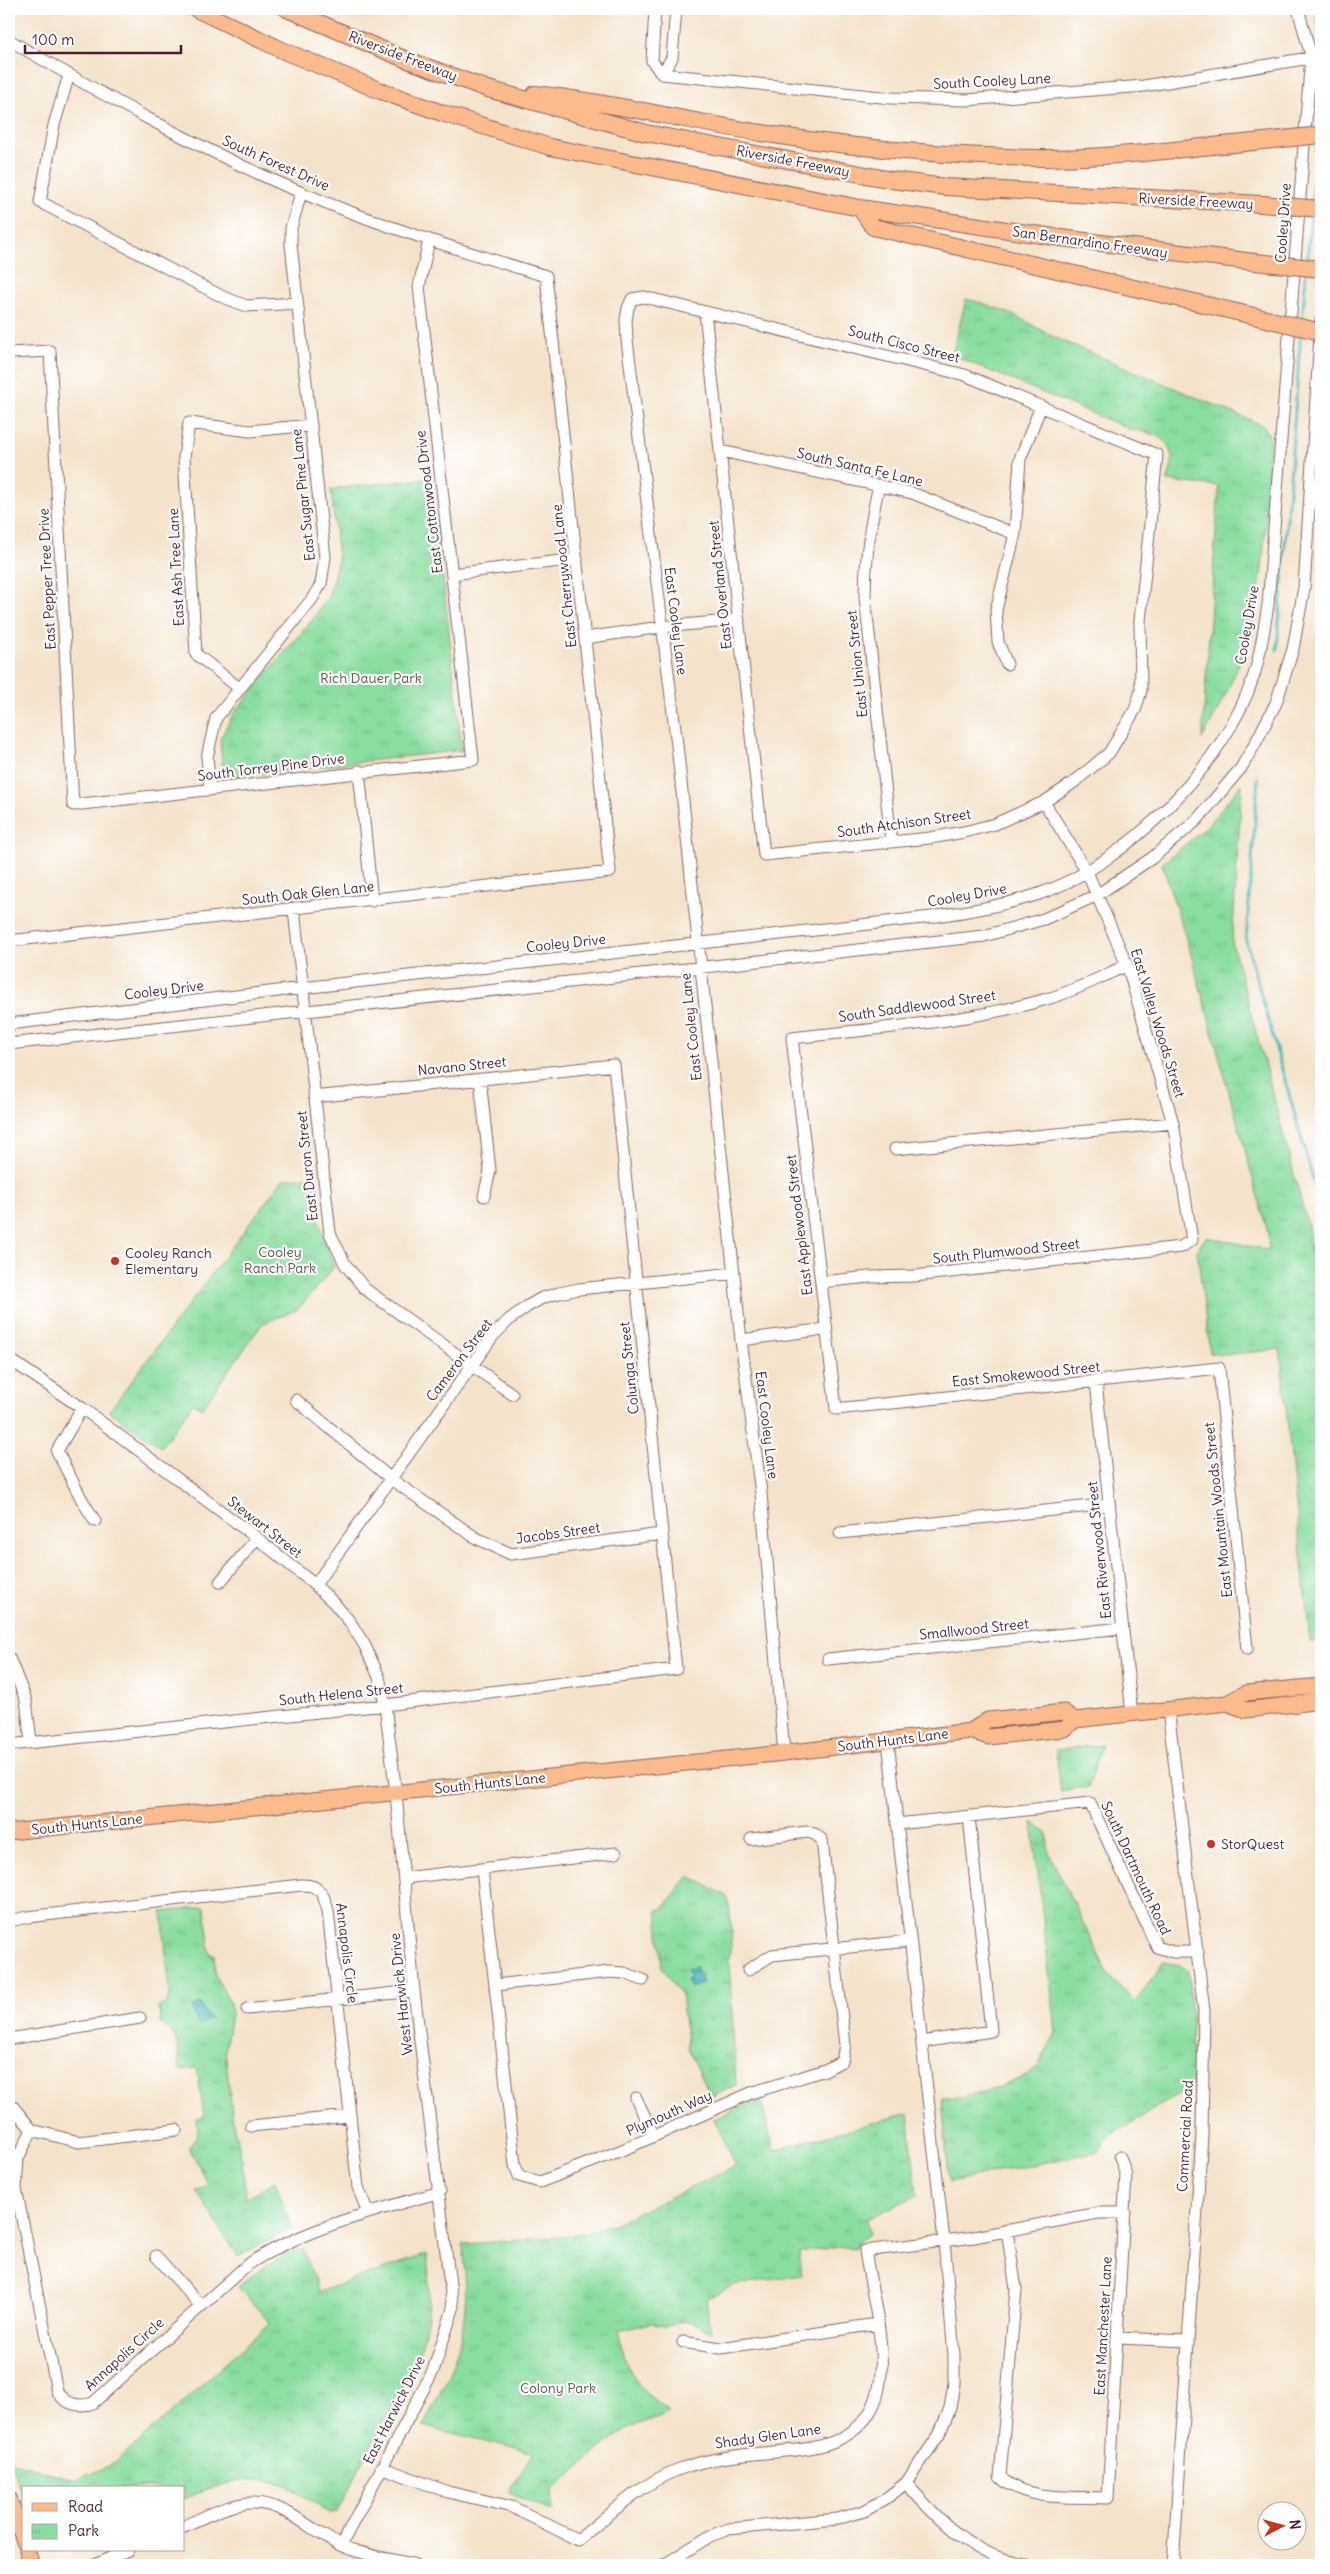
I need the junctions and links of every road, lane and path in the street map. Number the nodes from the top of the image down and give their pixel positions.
1 (196, 9) edge
2 (287, 9) edge
3 (656, 9) edge
4 (676, 9) edge
5 (1298, 9) edge
6 (9, 40) edge
7 (1316, 56) edge
8 (662, 74) junction
9 (68, 75) junction
10 (488, 89) junction
11 (1321, 135) edge
12 (301, 192) junction
13 (860, 208) junction
14 (1321, 209) edge
15 (428, 240) junction
16 (1321, 269) edge
17 (546, 276) joint
18 (632, 299) joint
19 (297, 302) junction
20 (705, 312) junction
21 (1321, 320) edge
22 (1321, 332) edge
23 (9, 353) edge
24 (1041, 406) junction
25 (311, 425) junction
26 (721, 451) junction
27 (1157, 455) joint
28 (879, 485) junction
29 (1015, 534) junction
30 (577, 559) junction
31 (452, 574) junction
32 (739, 620) junction
33 (661, 627) junction
34 (585, 638) junction
35 (1007, 664) dead end
36 (239, 688) junction
37 (473, 760) joint
38 (359, 771) junction
39 (210, 790) junction
40 (1044, 802) junction
41 (73, 805) joint
42 (892, 841) junction
43 (764, 855) joint
44 (610, 872) joint
45 (1087, 872) junction
46 (1097, 895) junction
47 (372, 901) junction
48 (294, 910) junction
49 (9, 941) edge
50 (698, 943) junction
51 (1128, 965) junction
52 (700, 967) junction
53 (302, 988) junction
54 (306, 1011) junction
55 (9, 1024) edge
56 (792, 1038) joint
57 (9, 1044) edge
58 (614, 1065) joint
59 (480, 1079) junction
60 (314, 1096) junction
61 (1173, 1123) junction
62 (895, 1149) dead end
63 (484, 1196) dead end
64 (1192, 1240) joint
65 (734, 1273) junction
66 (636, 1282) junction
67 (821, 1282) junction
68 (826, 1329) junction
69 (741, 1340) junction
70 (9, 1359) edge
71 (472, 1366) junction
72 (1219, 1368) joint
73 (1096, 1382) junction
74 (512, 1394) dead end
75 (296, 1400) dead end
76 (82, 1408) junction
77 (836, 1408) joint
78 (391, 1479) junction
79 (1109, 1504) junction
80 (95, 1521) dead end
81 (840, 1533) dead end
82 (660, 1534) junction
83 (257, 1538) junction
84 (220, 1582) dead end
85 (314, 1585) junction
86 (1122, 1628) junction
87 (1247, 1649) dead end
88 (9, 1658) edge
89 (828, 1659) dead end
90 (676, 1669) joint
91 (1321, 1686) edge
92 (1321, 1701) edge
93 (1227, 1703) junction
94 (385, 1705) junction
95 (1168, 1709) junction
96 (1132, 1714) junction
97 (888, 1740) junction
98 (32, 1742) junction
99 (9, 1745) edge
100 (784, 1753) junction
101 (396, 1793) junction
102 (969, 1816) junction
103 (897, 1824) junction
104 (9, 1832) edge
105 (751, 1839) dead end
106 (616, 1853) dead end
107 (482, 1869) junction
108 (404, 1878) junction
109 (9, 1921) edge
110 (909, 1941) junction
111 (834, 1947) junction
112 (1198, 1952) junction
113 (748, 1970) dead end
114 (643, 1980) dead end
115 (496, 1985) junction
116 (414, 1991) junction
117 (338, 1999) junction
118 (247, 2009) dead end
119 (140, 2018) dead end
120 (9, 2039) edge
121 (922, 2042) junction
122 (636, 2098) dead end
123 (9, 2102) edge
124 (350, 2116) junction
125 (251, 2126) dead end
126 (32, 2130) junction
127 (176, 2130) dead end
128 (654, 2136) junction
129 (1120, 2157) dead end
130 (440, 2192) junction
131 (368, 2213) junction
132 (1125, 2213) junction
133 (1007, 2230) junction
134 (944, 2241) junction
135 (156, 2256) dead end
136 (201, 2306) junction
137 (876, 2324) junction
138 (1117, 2338) junction
139 (1188, 2341) junction
140 (683, 2342) dead end
141 (381, 2467) junction
142 (906, 2483) junction
143 (9, 2498) edge
144 (185, 2526) edge
145 (22, 2535) edge
146 (341, 2545) junction
147 (28, 2552) edge
148 (123, 2552) edge
149 (32, 2565) edge
150 (94, 2565) edge
151 (413, 2565) edge
152 (664, 2565) edge
153 (1026, 2565) edge
154 (1173, 2565) edge

1 - 13 highway
2 - 10 highway, Riverside Freeway
3 - 8 street
4 - 8 street
5 - 7 street, Cooley Drive
6 - 9 street, South Forest Drive
7 - 8 street, South Cooley Lane
7 - 45 street, Cooley Drive
9 - 12 street, South Forest Drive
9 - 19 street
10 - 11 highway, bridge
10 - 14 highway, Riverside Freeway, bridge
12 - 15 street, South Forest Drive
12 - 19 street, East Sugar Pine Lane
13 - 16 highway, San Bernardino Freeway, bridge
13 - 22 highway, bridge
15 - 17 street, South Forest Drive
15 - 31 street, East Cottonwood Drive
17 - 30 street, East Cherrywood Lane
18 - 20 street, South Cisco Street
18 - 33 street, East Cooley Lane
19 - 25 street, East Sugar Pine Lane
20 - 24 street, South Cisco Street
20 - 26 street, East Overland Street
21 - 46 street
23 - 41 street, East Pepper Tree Drive
24 - 27 street, South Cisco Street
24 - 29 street
25 - 36 street, East Sugar Pine Lane
25 - 36 street, East Ash Tree Lane
26 - 28 street, South Santa Fe Lane
26 - 32 street, East Overland Street
27 - 40 street, South Atchison Street
28 - 29 street, South Santa Fe Lane
28 - 42 street, East Union Street
29 - 35 street
30 - 31 street
30 - 34 street, East Cherrywood Lane
31 - 37 street, East Cottonwood Drive
32 - 33 street
32 - 43 street, East Overland Street
33 - 34 street
33 - 50 street, East Cooley Lane
34 - 44 street, East Cherrywood Lane
36 - 39 street, East Sugar Pine Lane
37 - 38 street, South Torrey Pine Drive
38 - 39 street, South Torrey Pine Drive
38 - 47 street
39 - 41 street, South Torrey Pine Drive
40 - 42 street, South Atchison Street
40 - 45 street, East Valley Woods Street
42 - 43 street, South Atchison Street
44 - 47 street, South Oak Glen Lane
45 - 46 street, East Valley Woods Street
45 - 50 street, Cooley Drive
46 - 51 street, East Valley Woods Street
46 - 52 street
47 - 48 street, South Oak Glen Lane
48 - 49 street, South Oak Glen Lane
48 - 53 street, East Duron Street
50 - 52 street, East Cooley Lane
50 - 53 street, Cooley Drive
51 - 56 street, South Saddlewood Street
51 - 61 street, East Valley Woods Street
52 - 54 street
52 - 65 street, East Cooley Lane
53 - 54 street, East Duron Street
53 - 55 street, Cooley Drive
54 - 57 street
54 - 60 street, East Duron Street
56 - 67 street, East Applewood Street
58 - 59 street, Navano Street
58 - 66 street, Colunga Street
59 - 60 street, Navano Street
59 - 63 street
60 - 71 street, East Duron Street
61 - 62 street
61 - 64 street, East Valley Woods Street
64 - 67 street, South Plumwood Street
65 - 66 street, Cameron Street
65 - 69 street, East Cooley Lane
66 - 71 street, Cameron Street
66 - 82 street, Colunga Street
67 - 68 street, East Applewood Street
68 - 69 street
68 - 77 street, East Applewood Street
69 - 100 street, East Cooley Lane
70 - 76 street, Stewart Street
71 - 74 street, East Duron Street
71 - 78 street, Cameron Street
72 - 73 street, East Smokewood Street
72 - 87 street, East Mountain Woods Street
73 - 77 street, East Smokewood Street
73 - 79 street, East Riverwood Street
75 - 78 street, Jacobs Street
76 - 80 street
76 - 83 street, Stewart Street
78 - 82 street, Jacobs Street
78 - 85 street, Cameron Street
79 - 81 street
79 - 86 street, East Riverwood Street
82 - 90 street, Colunga Street
83 - 84 street
83 - 85 street, Stewart Street
85 - 94 street, Stewart Street
86 - 89 street, Smallwood Street
86 - 96 street, East Riverwood Street
88 - 98 street
90 - 94 street, South Helena Street
91 - 93 main road, South Hunts Lane
92 - 93 main road, South Hunts Lane
93 - 95 main road, South Hunts Lane
94 - 98 street, South Helena Street
94 - 101 street, Stewart Street
95 - 96 main road, South Hunts Lane
95 - 112 street, Commercial Road
96 - 97 main road, South Hunts Lane
97 - 100 main road, South Hunts Lane
97 - 103 street
98 - 99 street, South Helena Street
100 - 101 main road, South Hunts Lane
101 - 104 main road, South Hunts Lane
101 - 108 street, West Harwick Drive
102 - 103 street, South Dartmouth Road
102 - 112 street, South Dartmouth Road
102 - 121 street
103 - 110 street
105 - 111 street, Plymouth Way
106 - 107 street
107 - 108 street
107 - 115 street, Plymouth Way
108 - 116 street, West Harwick Drive
109 - 117 street, Annapolis Circle
110 - 111 street
110 - 121 street
111 - 113 street
111 - 128 street, Plymouth Way
112 - 139 street, Commercial Road
114 - 115 street
115 - 128 street, Plymouth Way
116 - 117 street
116 - 130 street, West Harwick Drive
117 - 118 street
117 - 124 street, Annapolis Circle
119 - 120 street
121 - 134 street
122 - 128 street
123 - 126 street
124 - 125 street
124 - 131 street, Annapolis Circle
126 - 127 street
126 - 136 street, Annapolis Circle
129 - 132 street, East Manchester Lane
130 - 131 street, Annapolis Circle
130 - 141 street, East Harwick Drive
131 - 136 street, Annapolis Circle
132 - 133 street
132 - 138 street, East Manchester Lane
133 - 134 street
133 - 138 street, East Manchester Lane
134 - 137 street, Shady Glen Lane
134 - 142 street
135 - 136 street
137 - 140 street
137 - 141 street, Shady Glen Lane
138 - 139 street
139 - 154 street, Commercial Road
141 - 146 street, East Harwick Drive
142 - 152 street
142 - 153 street
143 - 145 main road
144 - 146 street
146 - 151 street
147 - 149 main road
148 - 150 street

